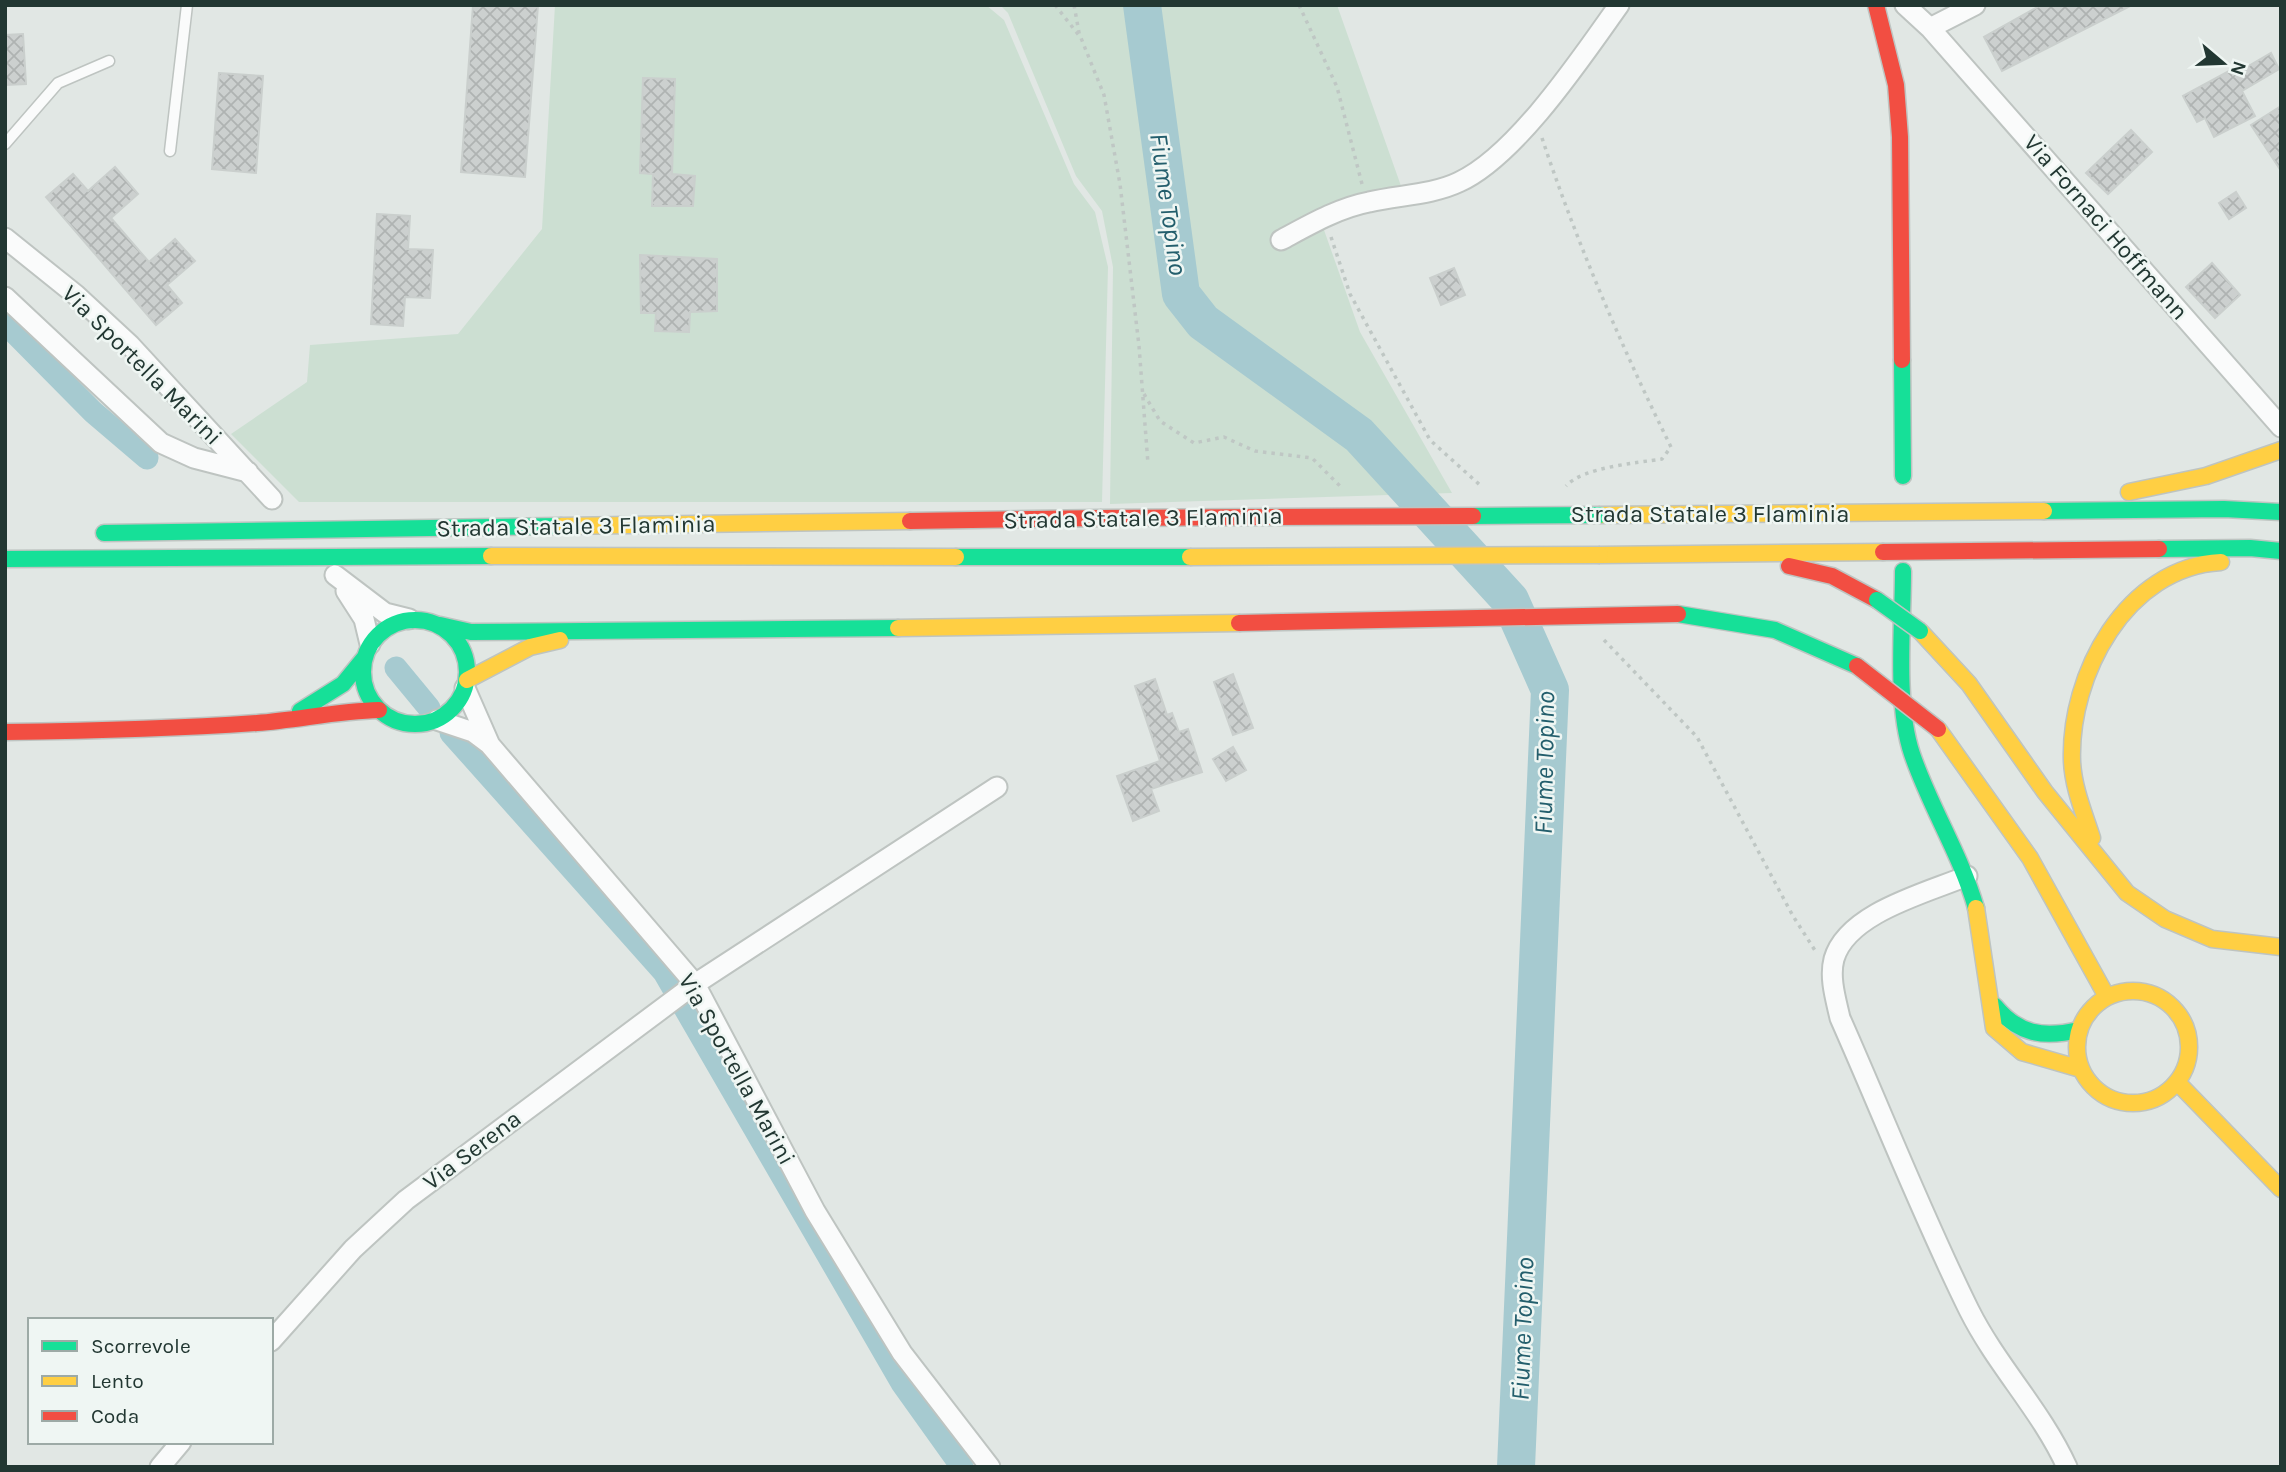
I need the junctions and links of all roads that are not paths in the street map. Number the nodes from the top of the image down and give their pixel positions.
1 (187, 5) edge
2 (1619, 5) edge
3 (1876, 5) edge
4 (1905, 5) edge
5 (1975, 5) edge
6 (1930, 28) junction
7 (109, 61) dead end
8 (5, 144) edge
9 (170, 151) dead end
10 (5, 238) edge
11 (1281, 240) dead end
12 (5, 297) edge
13 (2281, 427) edge
14 (2281, 450) edge
15 (248, 472) junction
16 (1903, 476) dead end
17 (272, 499) dead end
18 (2281, 512) edge
19 (1629, 515) junction
20 (88, 533) dead end
21 (2281, 551) edge
22 (1628, 554) junction
23 (5, 559) edge
24 (2281, 561) edge
25 (1903, 571) dead end
26 (408, 619) junction
27 (440, 625) junction
28 (589, 632) junction
29 (368, 650) junction
30 (466, 684) junction
31 (379, 710) junction
32 (436, 720) junction
33 (282, 721) junction
34 (5, 732) edge
35 (490, 745) junction
36 (997, 788) dead end
37 (2099, 863) junction
38 (1967, 876) junction
39 (2281, 947) edge
40 (695, 984) junction
41 (2107, 997) junction
42 (1989, 999) junction
43 (2079, 1030) junction
44 (2081, 1069) junction
45 (2177, 1082) junction
46 (2281, 1189) edge
47 (273, 1339) edge
48 (179, 1444) edge
49 (160, 1467) edge
50 (990, 1467) edge
51 (2067, 1467) edge

1 - 9 lane
2 - 11 street
3 - 16 main road
4 - 6 street, Via Fornaci Hoffmann
5 - 6 street
6 - 13 street, Via Fornaci Hoffmann
7 - 8 lane
10 - 15 street, Via Sportella Marini
12 - 15 street
14 - 19 main road
15 - 17 street, Via Sportella Marini
18 - 19 main road, Strada Statale 3 Flaminia
19 - 20 main road, Strada Statale 3 Flaminia, bridge
21 - 22 main road, Strada Statale 3 Flaminia
22 - 23 main road, Strada Statale 3 Flaminia, bridge
22 - 37 main road, bridge
24 - 37 main road
25 - 38 main road
26 - 27 main road
26 - 29 main road
26 - 29 street
27 - 28 main road
27 - 30 main road, Via Sportella Marini
28 - 30 main road
28 - 41 main road, bridge
29 - 31 main road
29 - 33 main road
30 - 32 main road
30 - 35 street, Via Sportella Marini
31 - 32 main road
31 - 33 main road
32 - 35 street
33 - 34 main road
35 - 40 street, Via Sportella Marini
36 - 40 street, Via Serena
37 - 39 main road
38 - 42 main road
38 - 51 street
40 - 47 street, Via Serena
40 - 50 street, Via Sportella Marini
41 - 43 main road
41 - 45 main road
42 - 43 main road
42 - 44 main road
43 - 44 main road
44 - 45 main road
45 - 46 main road
48 - 49 street

